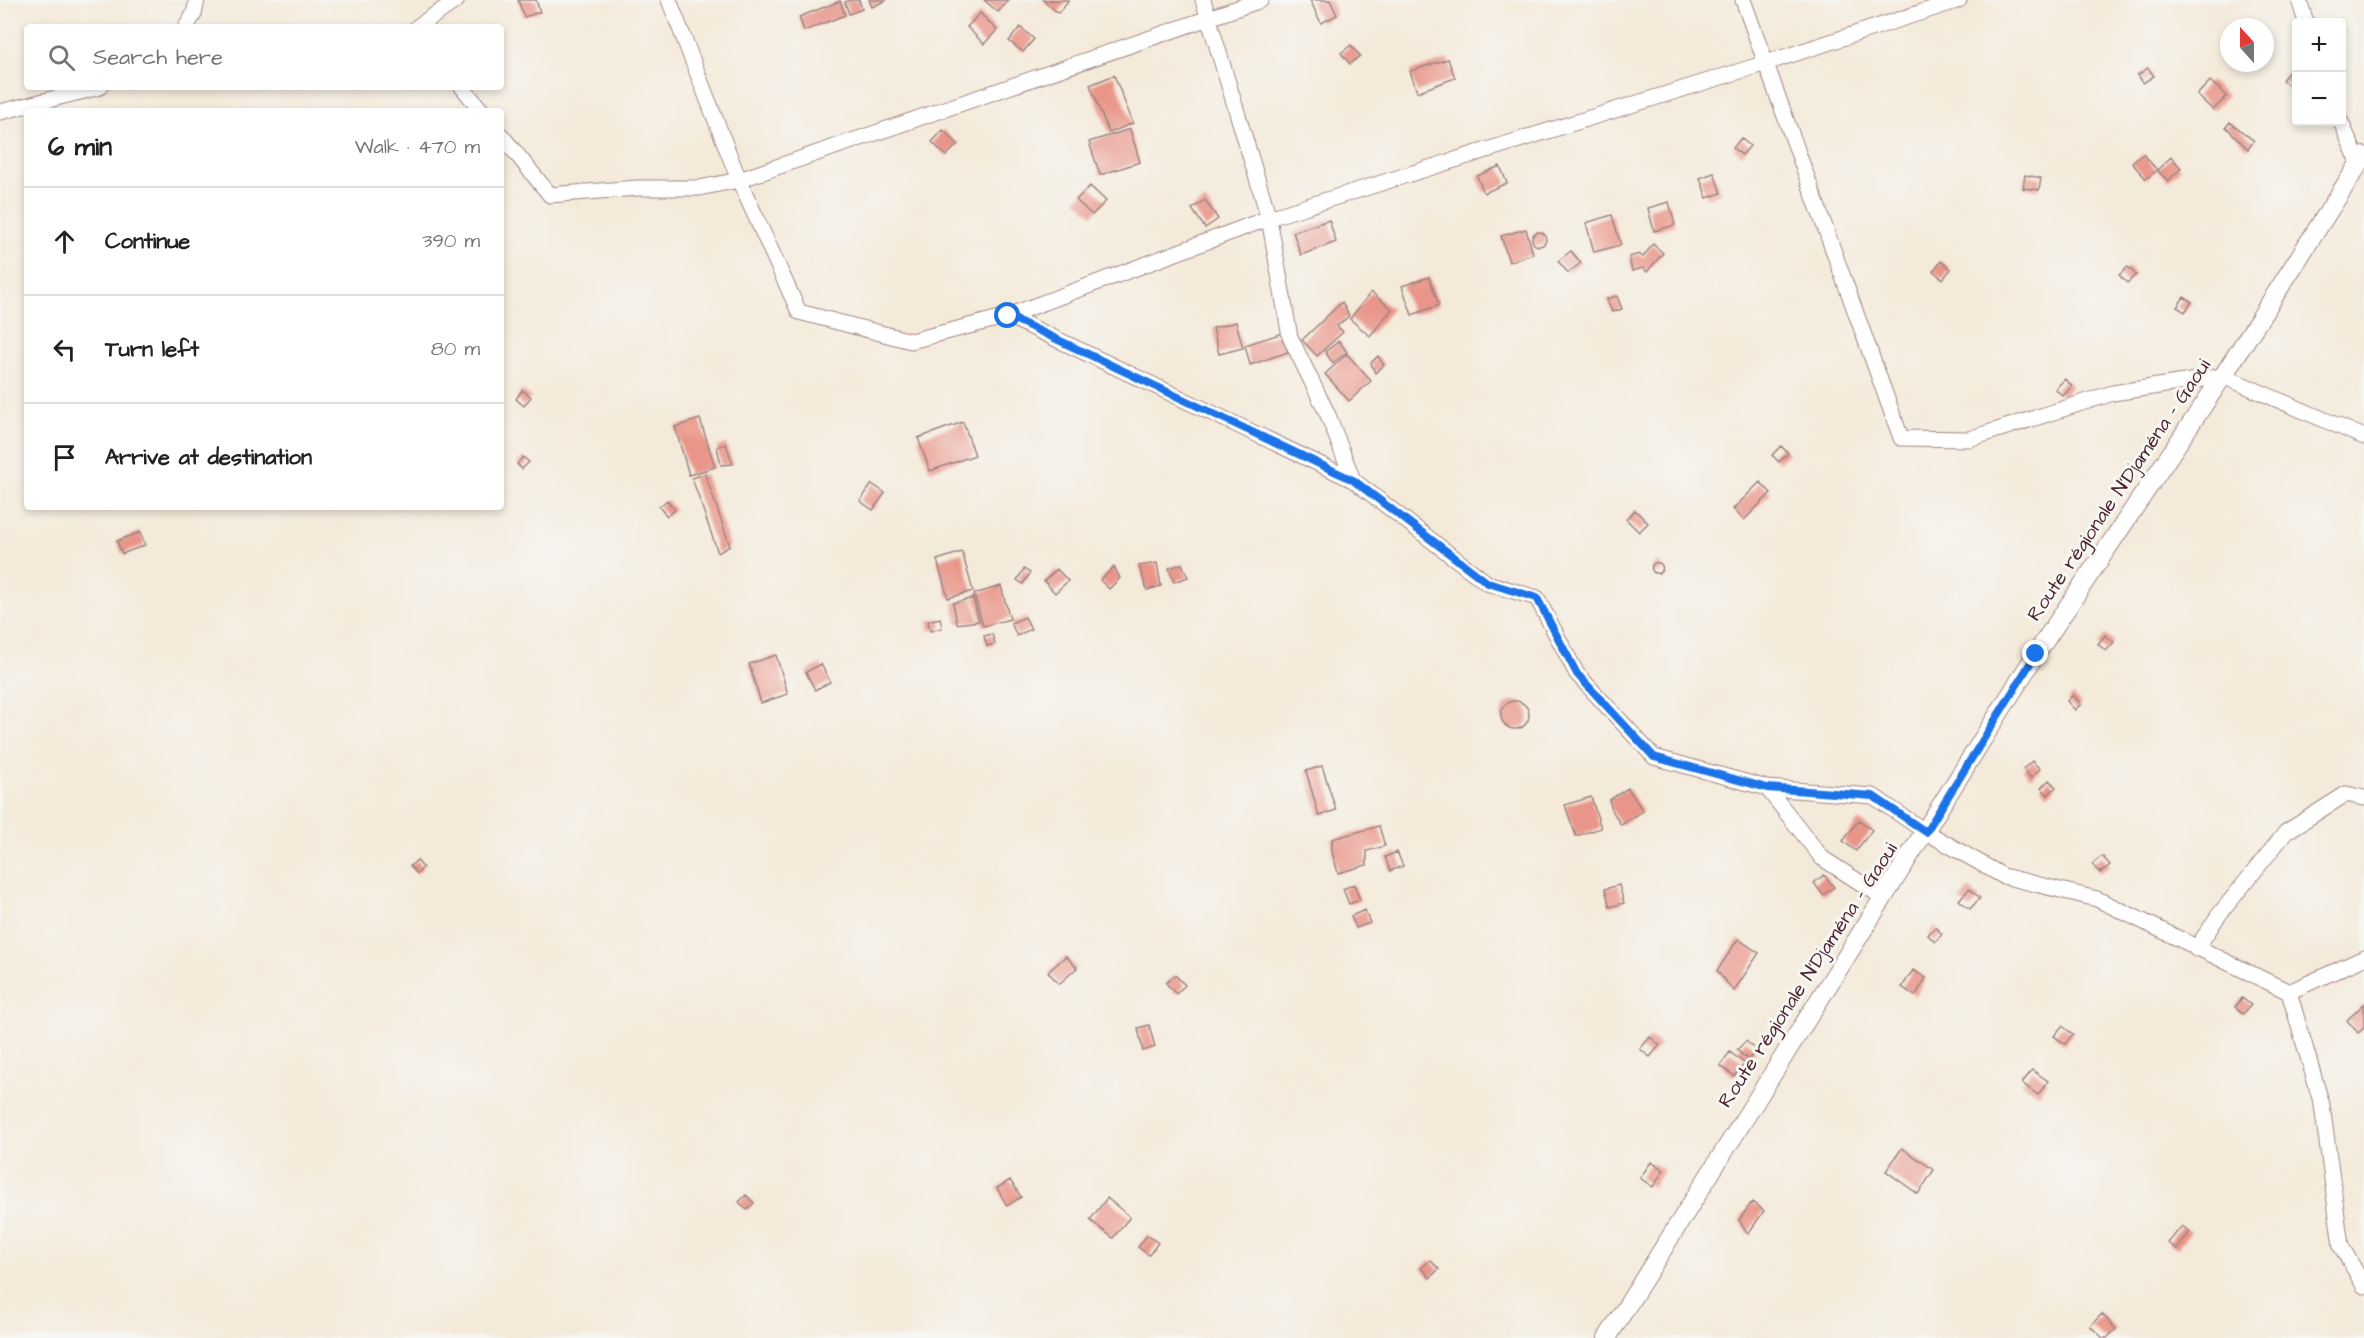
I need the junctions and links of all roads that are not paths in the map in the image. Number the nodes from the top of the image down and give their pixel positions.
1 (197, 0) edge
2 (457, 0) edge
3 (669, 0) edge
4 (1203, 0) edge
5 (1261, 0) edge
6 (1743, 0) edge
7 (1959, 0) edge
8 (2299, 0) edge
9 (1209, 16) junction
10 (2305, 18) edge
11 (188, 24) edge
12 (421, 24) edge
13 (1766, 63) junction
14 (88, 90) edge
15 (464, 90) edge
16 (480, 108) edge
17 (0, 112) edge
18 (2343, 126) edge
19 (504, 139) edge
20 (2362, 160) edge
21 (739, 180) junction
22 (1269, 218) junction
23 (1008, 316) junction
24 (2223, 376) junction
25 (2364, 437) edge
26 (1353, 480) junction
27 (1767, 788) junction
28 (2364, 798) edge
29 (1926, 832) junction
30 (1884, 898) junction
31 (2196, 949) junction
32 (2364, 958) edge
33 (2289, 992) junction
34 (2364, 1286) edge
35 (1607, 1338) edge

1 - 11 street
2 - 12 street
3 - 21 street
4 - 9 street
5 - 9 street
6 - 13 street
7 - 13 street
8 - 10 street
9 - 21 street
9 - 22 street
13 - 22 street
13 - 24 street
14 - 17 street
15 - 16 street
18 - 20 street
19 - 21 street
20 - 24 street, Route régionale N'Djaména - Gaoui
21 - 23 street
22 - 23 street
22 - 26 street
23 - 26 street
24 - 25 street
24 - 29 street, Route régionale N'Djaména - Gaoui
26 - 27 street
27 - 29 street
27 - 30 street
28 - 31 street
29 - 30 street, Route régionale N'Djaména - Gaoui
29 - 31 street
30 - 35 street, Route régionale N'Djaména - Gaoui
31 - 33 street
32 - 33 street
33 - 34 street

